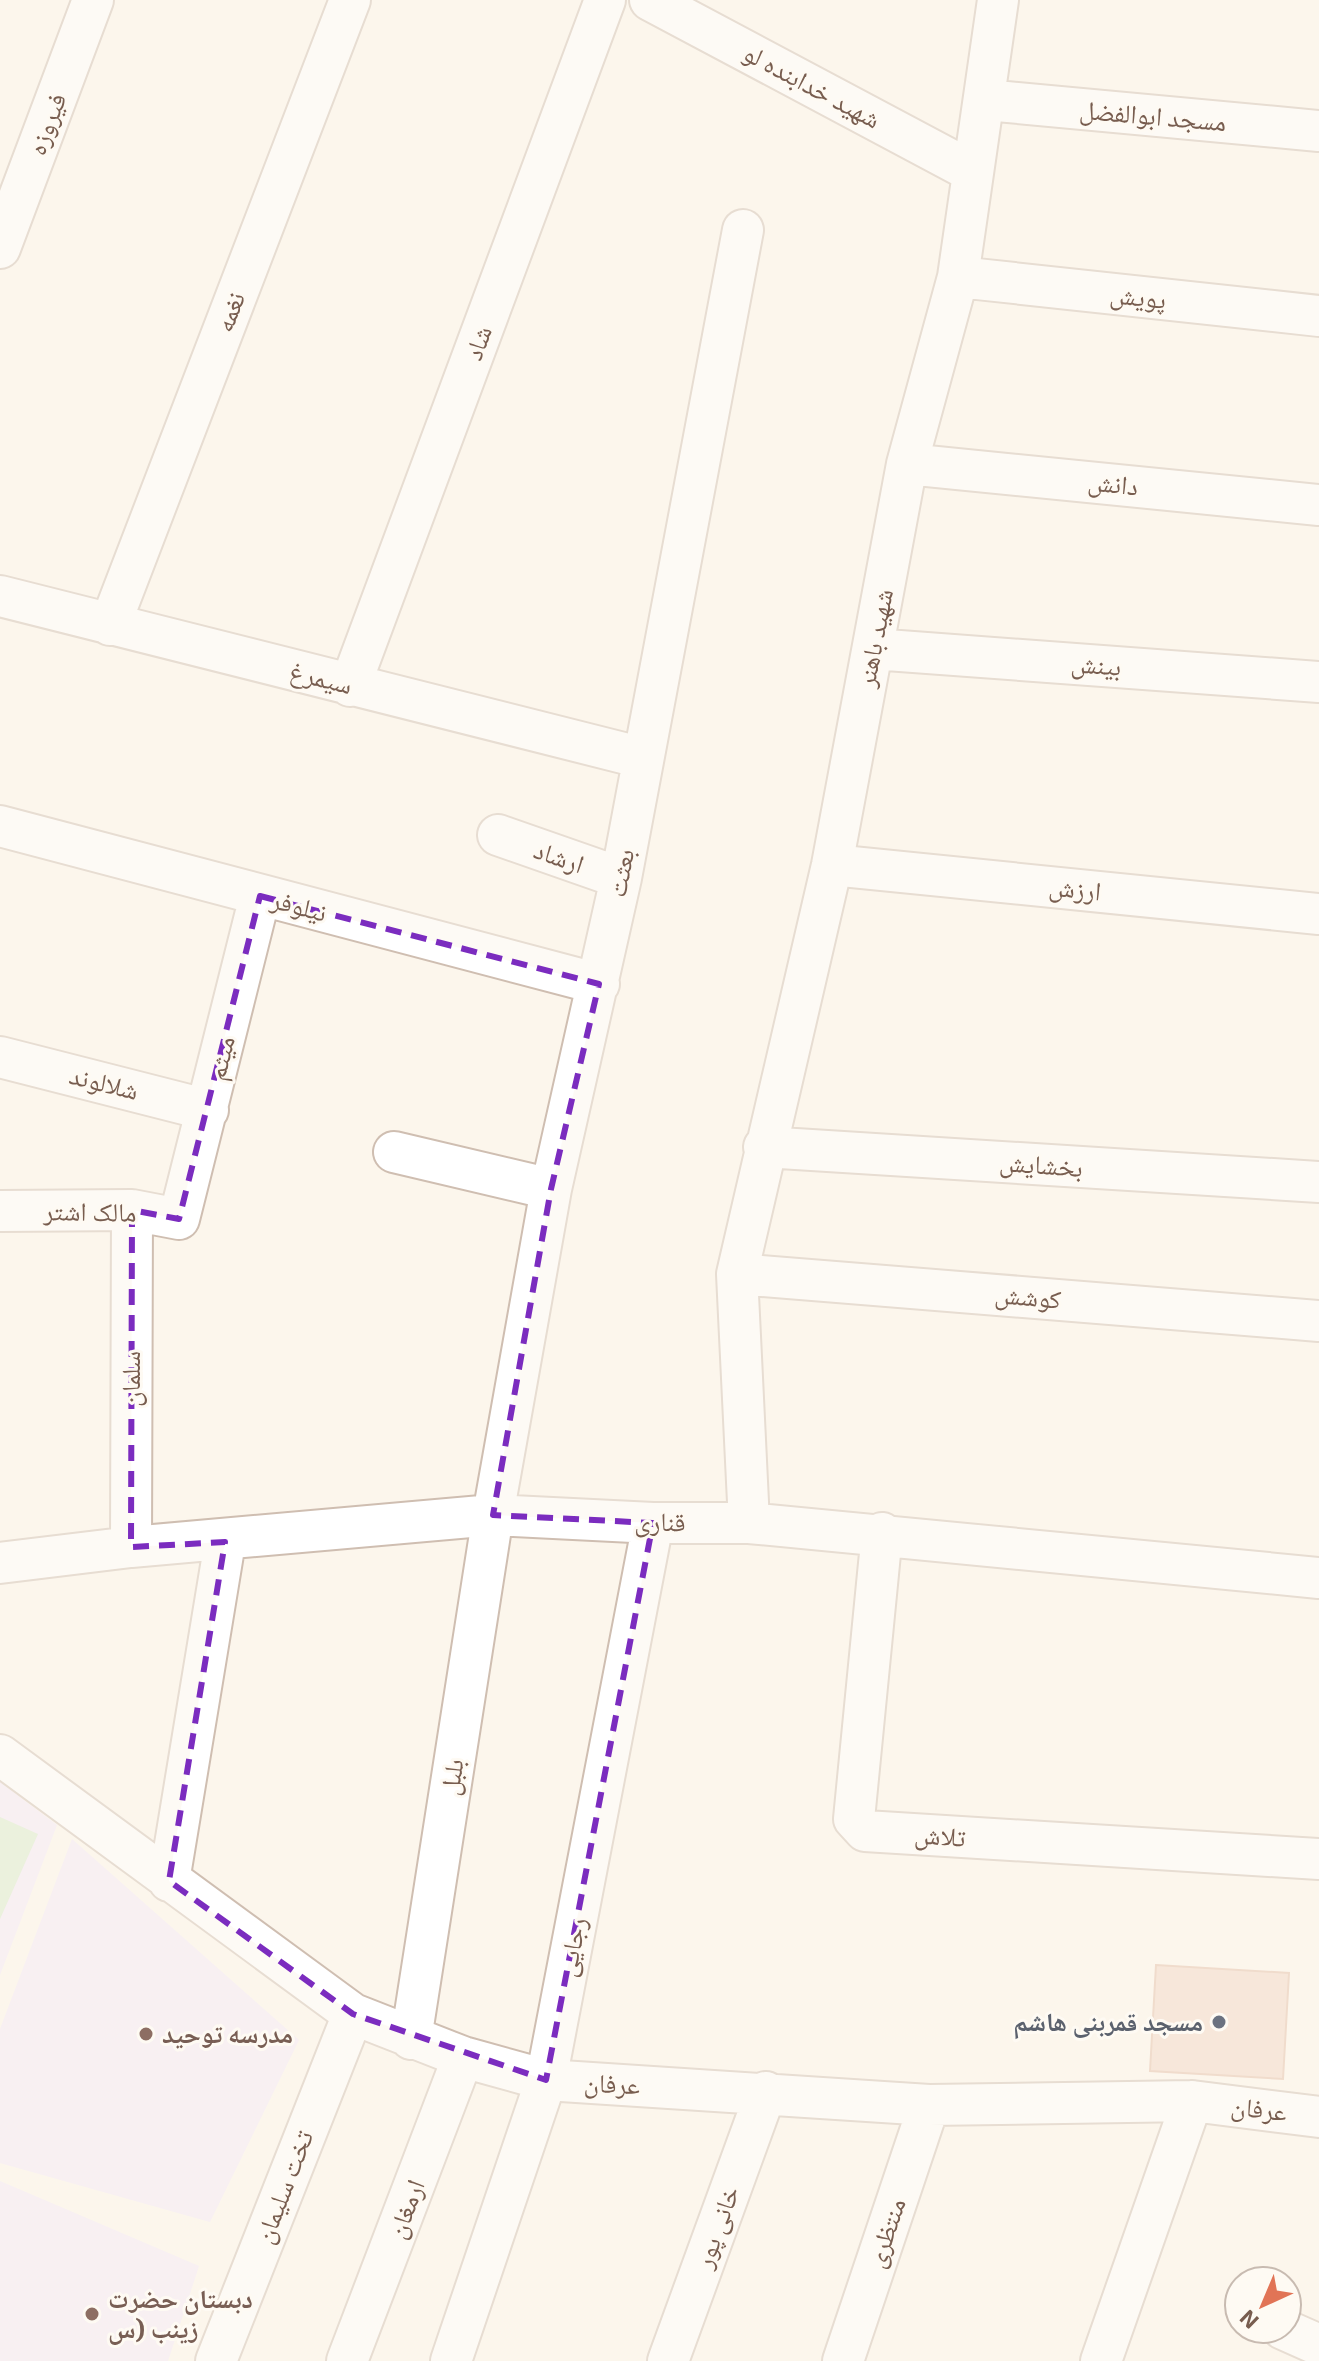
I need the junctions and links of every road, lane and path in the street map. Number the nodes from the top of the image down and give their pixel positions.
1 (93, 0) edge
2 (350, 0) edge
3 (605, 0) edge
4 (650, 0) edge
5 (998, 0) edge
6 (986, 100) junction
7 (1319, 131) edge
8 (973, 172) junction
9 (743, 230) dead end
10 (0, 248) edge
11 (958, 277) junction
12 (1319, 316) edge
13 (907, 464) junction
14 (1319, 505) edge
15 (0, 596) edge
16 (110, 625) junction
17 (873, 649) junction
18 (1319, 682) edge
19 (350, 686) junction
20 (643, 758) junction
21 (0, 826) edge
22 (498, 835) dead end
23 (832, 865) junction
24 (621, 878) junction
25 (260, 896) junction
26 (1319, 914) edge
27 (599, 984) junction
28 (0, 1057) edge
29 (208, 1110) junction
30 (764, 1147) junction
31 (394, 1152) dead end
32 (1319, 1182) edge
33 (551, 1189) junction
34 (132, 1210) junction
35 (0, 1211) edge
36 (179, 1219) joint
37 (737, 1274) junction
38 (1319, 1321) edge
39 (493, 1515) junction
40 (653, 1523) junction
41 (749, 1523) junction
42 (882, 1533) junction
43 (225, 1542) junction
44 (131, 1547) junction
45 (0, 1563) edge
46 (1319, 1578) edge
47 (0, 1755) edge
48 (1319, 1859) edge
49 (169, 1881) junction
50 (353, 2014) junction
51 (411, 2039) junction
52 (463, 2057) junction
53 (546, 2080) junction
54 (766, 2092) junction
55 (1192, 2101) junction
56 (929, 2105) junction
57 (1319, 2117) edge
58 (216, 2361) edge
59 (347, 2361) edge
60 (451, 2361) edge
61 (668, 2361) edge
62 (843, 2361) edge
63 (1101, 2361) edge

1 - 10 street, فیروزه
2 - 16 street, نغمه
3 - 19 street, شاد
4 - 8 street, شهید خدابنده لو
5 - 6 street, شهید باهنر
6 - 7 street, مسجد ابوالفضل
6 - 8 street, شهید باهنر
8 - 11 street, شهید باهنر
9 - 20 street, بعثت
11 - 12 street, پویش
11 - 13 street, شهید باهنر
13 - 14 street, دانش
13 - 17 street, شهید باهنر
15 - 16 street, سیمرغ
16 - 19 street, سیمرغ
17 - 18 street, بینش
17 - 23 street, شهید باهنر
19 - 20 street, سیمرغ
20 - 24 street, بعثت
21 - 25 street, نیلوفر
22 - 24 street, ارشاد
23 - 26 street, ارزش
23 - 30 street, شهید باهنر
24 - 27 street, بعثت
25 - 27 street, نیلوفر
25 - 29 street, میثم
27 - 33 street, بعثت
28 - 29 street, شلالوند
29 - 36 street, میثم
30 - 32 street, بخشایش
30 - 37 street, شهید باهنر
31 - 33 street
33 - 39 street, بعثت
34 - 35 street, مالک اشتر
34 - 36 street, مالک اشتر
34 - 44 street, سلمان
37 - 38 street, کوشش
37 - 41 street, شهید باهنر
39 - 40 street, قناری
39 - 43 street, قناری
39 - 51 street, بلبل
40 - 41 street, قناری
40 - 53 street, رجایی
41 - 42 street, قناری
42 - 46 street, قناری
42 - 48 street, تلاش
43 - 44 street, قناری
43 - 49 street
44 - 45 street, قناری
47 - 49 street, عرفان
49 - 50 street, عرفان
50 - 51 street, عرفان
50 - 58 street, تخت سلیمان
51 - 52 street, عرفان
52 - 53 street, عرفان
52 - 59 street, ارمغان
53 - 54 street, عرفان
53 - 60 street, رجایی
54 - 56 street, عرفان
54 - 61 street, خانی پور
55 - 56 street, عرفان
55 - 57 street, عرفان
55 - 63 street
56 - 62 street, منتظری

